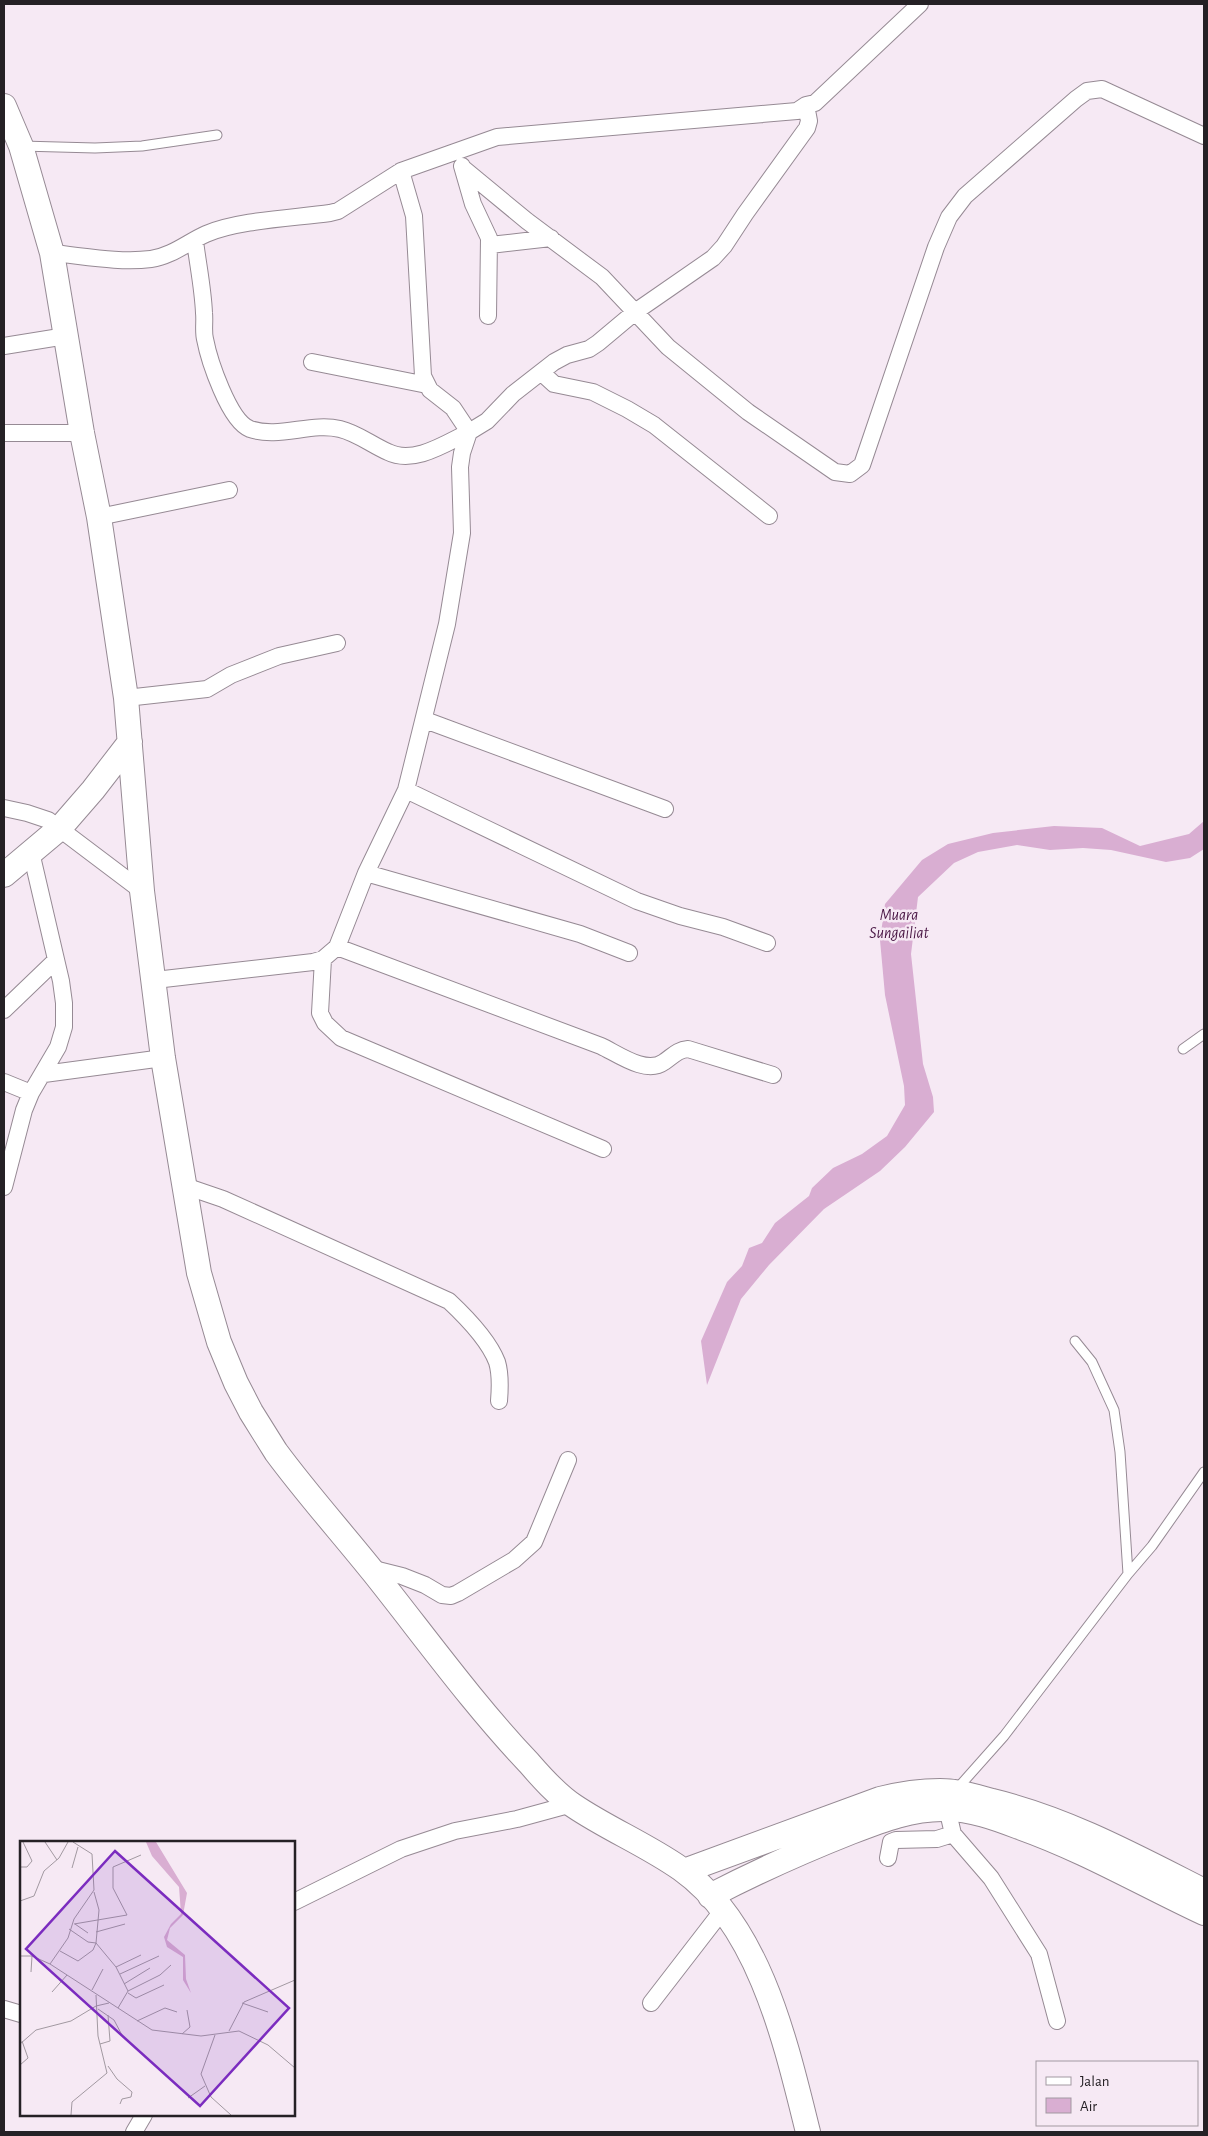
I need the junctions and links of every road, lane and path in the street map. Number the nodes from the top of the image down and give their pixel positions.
1 (916, 5) edge
2 (806, 105) junction
3 (4, 106) edge
4 (217, 135) dead end
5 (1204, 136) edge
6 (21, 146) junction
7 (454, 151) junction
8 (464, 169) junction
9 (401, 171) junction
10 (551, 238) junction
11 (195, 241) junction
12 (490, 245) junction
13 (52, 253) junction
14 (635, 312) junction
15 (488, 316) dead end
16 (66, 336) junction
17 (4, 346) edge
18 (312, 362) dead end
19 (542, 373) junction
20 (427, 386) junction
21 (470, 432) junction
22 (4, 433) edge
23 (82, 434) junction
24 (229, 490) dead end
25 (770, 516) dead end
26 (99, 517) junction
27 (337, 643) dead end
28 (126, 698) junction
29 (425, 720) junction
30 (130, 742) junction
31 (406, 790) junction
32 (4, 808) edge
33 (664, 809) dead end
34 (60, 828) junction
35 (30, 852) junction
36 (366, 873) junction
37 (4, 875) edge
38 (142, 891) junction
39 (767, 943) dead end
40 (337, 947) junction
41 (629, 953) dead end
42 (323, 959) junction
43 (55, 961) junction
44 (154, 980) junction
45 (4, 1010) edge
46 (1204, 1034) edge
47 (1183, 1049) dead end
48 (164, 1058) junction
49 (44, 1074) junction
50 (773, 1076) dead end
51 (4, 1082) edge
52 (31, 1093) junction
53 (602, 1149) dead end
54 (185, 1186) junction
55 (4, 1187) edge
56 (1075, 1341) dead end
57 (499, 1401) dead end
58 (568, 1460) dead end
59 (1204, 1472) edge
60 (370, 1568) junction
61 (1128, 1574) junction
62 (950, 1800) junction
63 (572, 1804) junction
64 (954, 1834) junction
65 (888, 1858) dead end
66 (684, 1871) junction
67 (1204, 1891) edge
68 (295, 1902) edge
69 (716, 1903) junction
70 (1204, 1913) edge
71 (651, 2003) dead end
72 (4, 2009) edge
73 (20, 2014) edge
74 (1057, 2021) dead end
75 (143, 2116) edge
76 (134, 2132) edge
77 (808, 2132) edge

1 - 2 street
2 - 7 street
2 - 14 street
3 - 6 main road
4 - 6 lane
5 - 14 street
6 - 13 main road
7 - 8 street
7 - 9 street
8 - 10 street
8 - 12 street
9 - 11 street
9 - 20 street
10 - 12 street
10 - 14 street
11 - 13 street
11 - 21 street
12 - 15 street
13 - 16 main road
14 - 19 street
16 - 17 street
16 - 23 main road
18 - 20 street
19 - 21 street
19 - 25 street
20 - 21 street
21 - 29 street
22 - 23 street
23 - 26 main road
24 - 26 street
26 - 28 main road
27 - 28 street
28 - 30 main road
29 - 31 street
29 - 33 street
30 - 34 main road
30 - 38 main road
31 - 36 street
31 - 39 street
32 - 34 street
34 - 35 main road
34 - 38 street
35 - 37 main road
35 - 43 street
36 - 40 street
36 - 41 street
38 - 44 main road
40 - 42 street
40 - 50 street
42 - 44 street
42 - 53 street
43 - 45 street
43 - 49 street
44 - 48 main road
46 - 47 lane
48 - 49 street
48 - 54 main road
49 - 52 street
51 - 52 street
52 - 55 street
54 - 57 street
54 - 60 main road
56 - 61 lane
58 - 60 street
59 - 61 lane
60 - 63 main road
61 - 62 lane
62 - 64 street
62 - 66 main road
62 - 67 main road
62 - 69 main road
62 - 70 main road
63 - 66 main road
63 - 68 street
64 - 65 street
64 - 74 street
66 - 69 main road
69 - 71 street
69 - 77 main road
72 - 73 street
75 - 76 street

